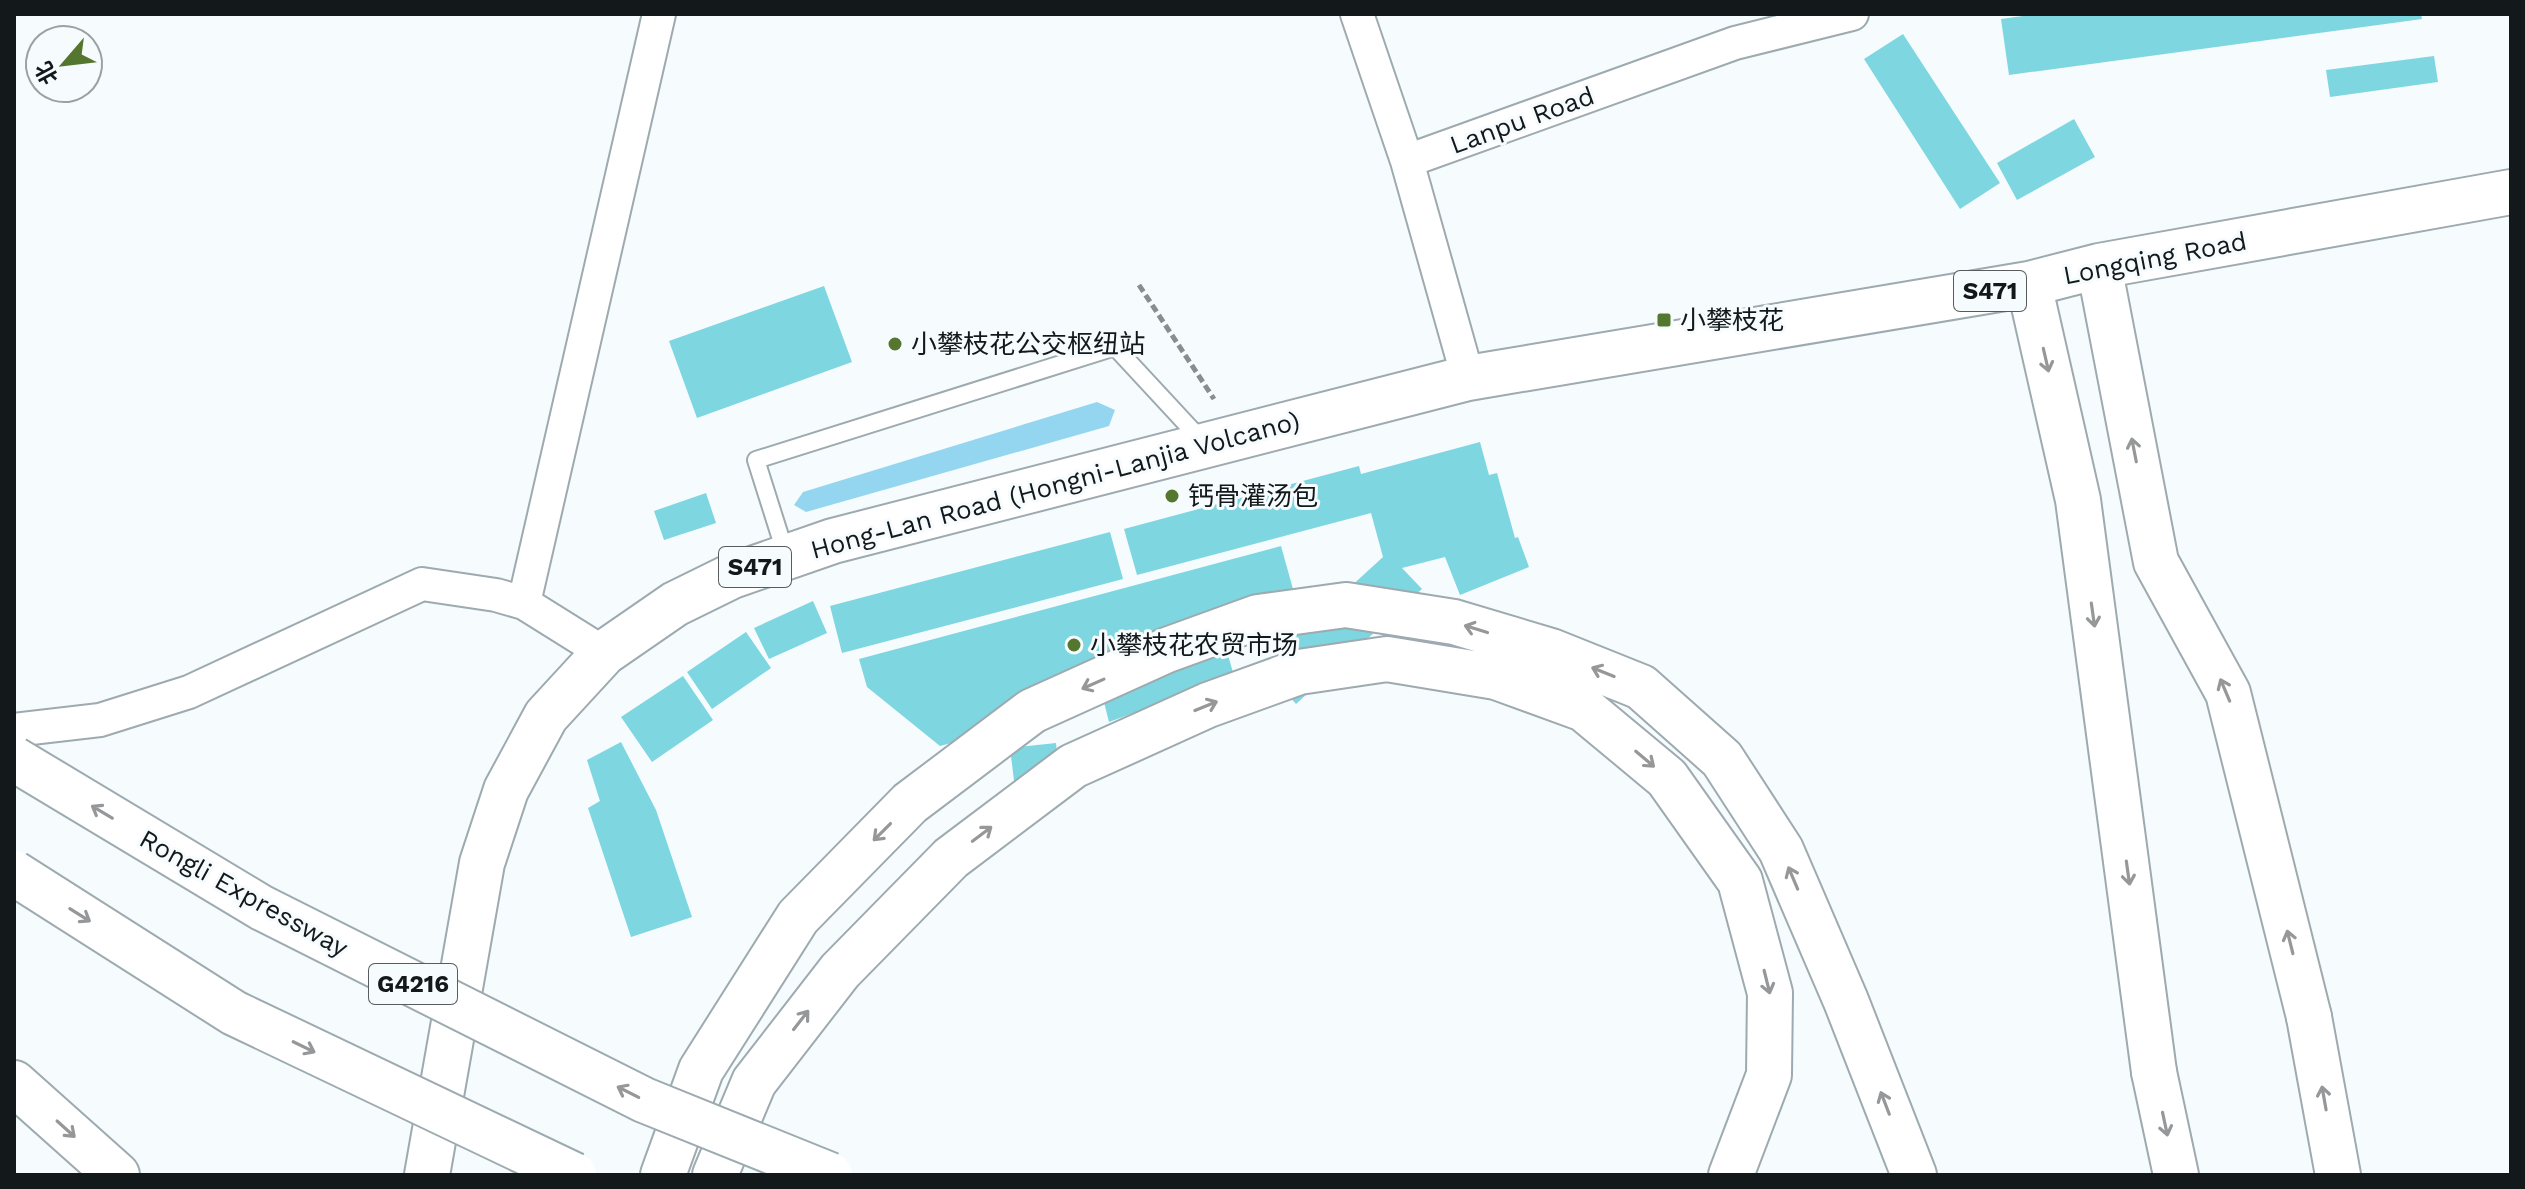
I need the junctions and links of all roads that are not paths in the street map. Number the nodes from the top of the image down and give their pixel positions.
1 (659, 14) edge
2 (1357, 14) edge
3 (1852, 14) edge
4 (1407, 161) junction
5 (2511, 192) edge
6 (2099, 266) junction
7 (2029, 284) junction
8 (1468, 378) junction
9 (1222, 441) junction
10 (786, 555) junction
11 (524, 603) junction
12 (604, 653) junction
13 (14, 730) edge
14 (14, 759) edge
15 (14, 873) edge
16 (14, 1083) edge
17 (117, 1175) edge
18 (427, 1175) edge
19 (574, 1175) edge
20 (663, 1175) edge
21 (715, 1175) edge
22 (830, 1175) edge
23 (1731, 1175) edge
24 (1914, 1175) edge
25 (2176, 1175) edge
26 (2338, 1175) edge

1 - 11 street
2 - 4 street
3 - 4 street, Lanpu Road
4 - 8 street
5 - 6 main road, Longqing Road / S471
6 - 7 main road, Longqing Road / S471
26 -> 6 main road
7 - 8 main road, Longqing Road / S471
7 -> 25 main road
8 - 9 main road, Hong-Lan Road (Hongni-Lanjia Volcano) / S471
9 - 10 main road, Hong-Lan Road (Hongni-Lanjia Volcano) / S471
9 - 10 lane
10 - 12 main road, Hong-Lan Road (Hongni-Lanjia Volcano) / S471
11 - 12 street
11 - 13 street
12 - 18 main road, Hong-Lan Road (Hongni-Lanjia Volcano) / S471
22 -> 14 main road, Rongli Expressway / G4216, bridge
15 -> 19 main road, bridge
16 -> 17 main road
24 -> 20 main road
21 -> 23 main road

